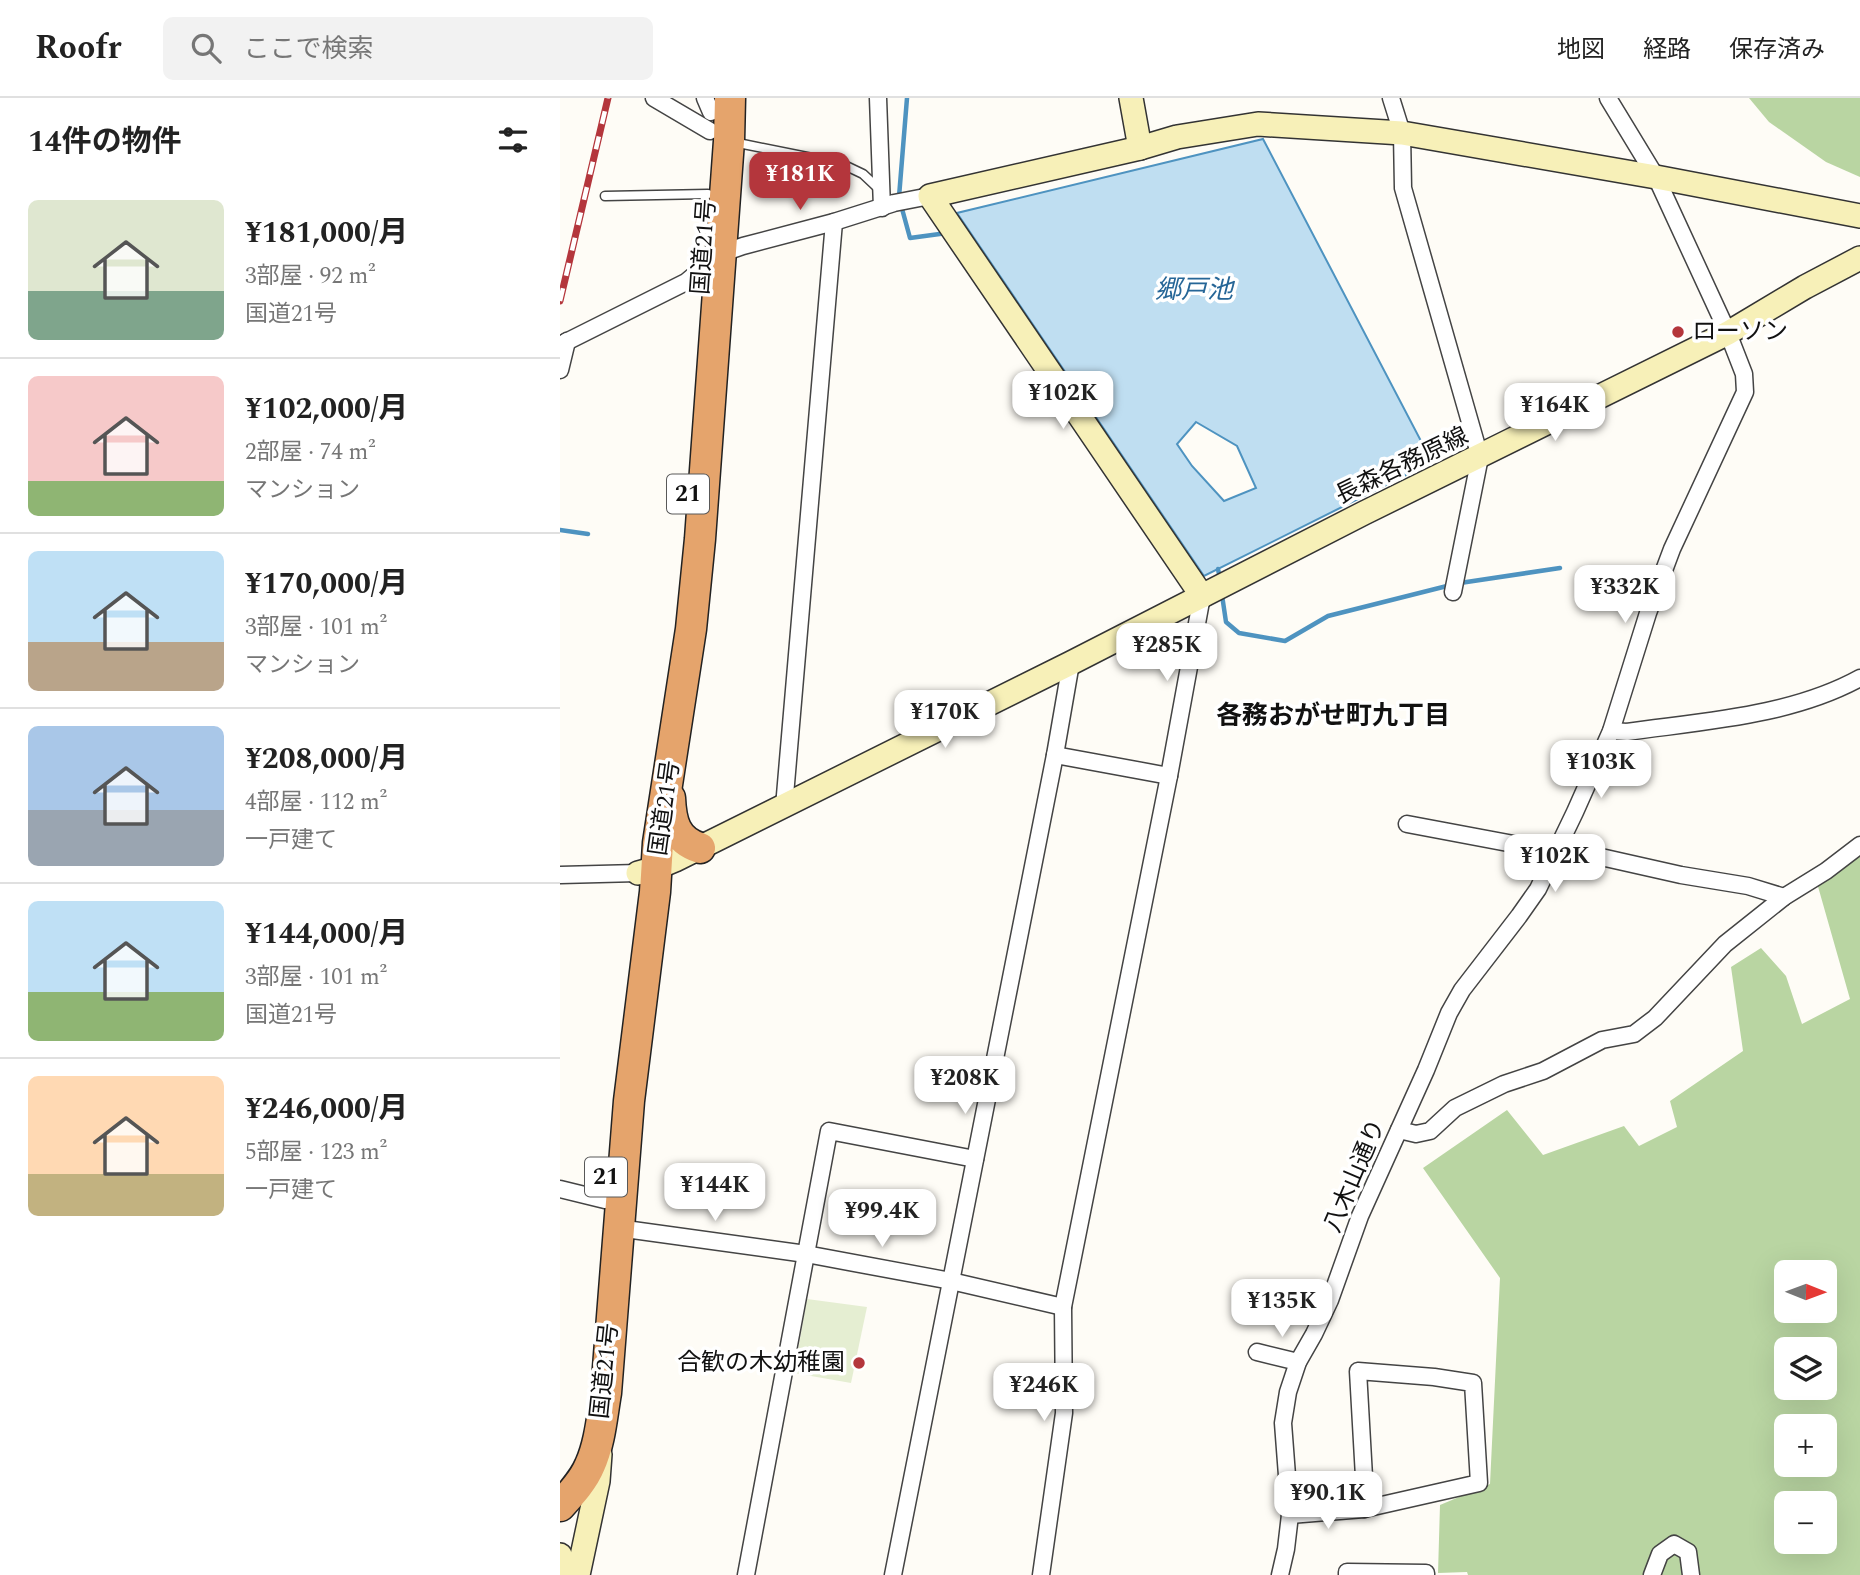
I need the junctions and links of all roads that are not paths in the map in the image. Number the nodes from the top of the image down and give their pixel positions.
1 (654, 98) edge
2 (878, 98) edge
3 (1131, 98) edge
4 (1391, 98) edge
5 (1608, 98) edge
6 (721, 111) edge
7 (1402, 133) junction
8 (1140, 148) junction
9 (1657, 177) junction
10 (880, 190) junction
11 (708, 194) junction
12 (605, 196) dead end
13 (922, 197) junction
14 (888, 206) junction
15 (1860, 216) edge
16 (834, 222) junction
17 (1860, 258) edge
18 (711, 262) junction
19 (1728, 332) junction
20 (563, 343) edge
21 (560, 370) edge
22 (1480, 457) junction
23 (1455, 585) dead end
24 (1214, 590) junction
25 (1071, 663) junction
26 (1860, 678) edge
27 (1611, 731) junction
28 (1055, 755) junction
29 (670, 766) junction
30 (1169, 776) junction
31 (784, 807) junction
32 (1407, 824) dead end
33 (1860, 845) edge
34 (1558, 847) junction
35 (700, 848) junction
36 (647, 870) junction
37 (560, 875) edge
38 (1784, 897) junction
39 (1399, 1130) junction
40 (975, 1159) junction
41 (560, 1189) edge
42 (605, 1200) junction
43 (618, 1228) junction
44 (806, 1254) junction
45 (951, 1281) junction
46 (1063, 1307) junction
47 (1257, 1352) dead end
48 (1298, 1362) junction
49 (599, 1434) junction
50 (560, 1477) edge
51 (560, 1506) edge
52 (1364, 1509) junction
53 (1290, 1515) junction
54 (560, 1555) edge
55 (561, 1575) edge
56 (578, 1575) edge
57 (746, 1575) edge
58 (893, 1575) edge
59 (1041, 1575) edge
60 (1280, 1575) edge
61 (1347, 1575) edge
62 (1426, 1575) edge
63 (1652, 1575) edge
64 (1691, 1575) edge

1 - 6 street
2 - 10 street
3 - 8 street
4 - 7 street
5 - 9 street
6 - 10 lane
6 - 11 highway, 国道21号 / 21
6 - 18 highway, 国道21号 / 21
7 - 8 street
7 - 9 street
7 - 22 street
8 - 13 street
9 - 15 street
9 - 19 street
10 - 14 street
11 - 12 lane
11 - 18 highway, 国道21号 / 21
13 - 14 street
13 - 24 street
14 - 16 street
16 - 18 street
16 - 31 street
17 - 19 street, 長森各務原線
18 - 20 street
18 - 29 highway, 国道21号 / 21
18 - 36 highway, 国道21号 / 21
19 - 22 street, 長森各務原線
19 - 27 street
20 - 21 street
22 - 23 street
22 - 24 street, 長森各務原線
24 - 25 street, 長森各務原線
24 - 30 street
25 - 28 street
25 - 31 street, 長森各務原線
26 - 27 street
27 - 34 street
28 - 30 street
28 - 40 street
29 - 35 highway
29 - 36 highway, 国道21号 / 21
30 - 46 street
31 - 35 street, 長森各務原線
32 - 34 street
33 - 38 street
34 - 38 street
34 - 39 street, 八木山通り
35 - 36 street, 長森各務原線
36 - 37 street
36 - 42 highway, 国道21号 / 21
36 - 43 highway, 国道21号 / 21
38 - 39 street
39 - 48 street, 八木山通り
40 - 44 street
40 - 45 street
41 - 42 street
42 - 50 highway, 国道21号 / 21
43 - 44 street
43 - 49 highway, 国道21号 / 21
44 - 45 street
44 - 57 street
45 - 46 street
45 - 58 street
46 - 59 street
47 - 48 street
48 - 53 street, 八木山通り
49 - 51 highway, 国道21号 / 21
49 - 56 street
52 - 52 street
52 - 53 street
53 - 60 street, 八木山通り
54 - 55 street
61 - 62 street
63 - 64 street

